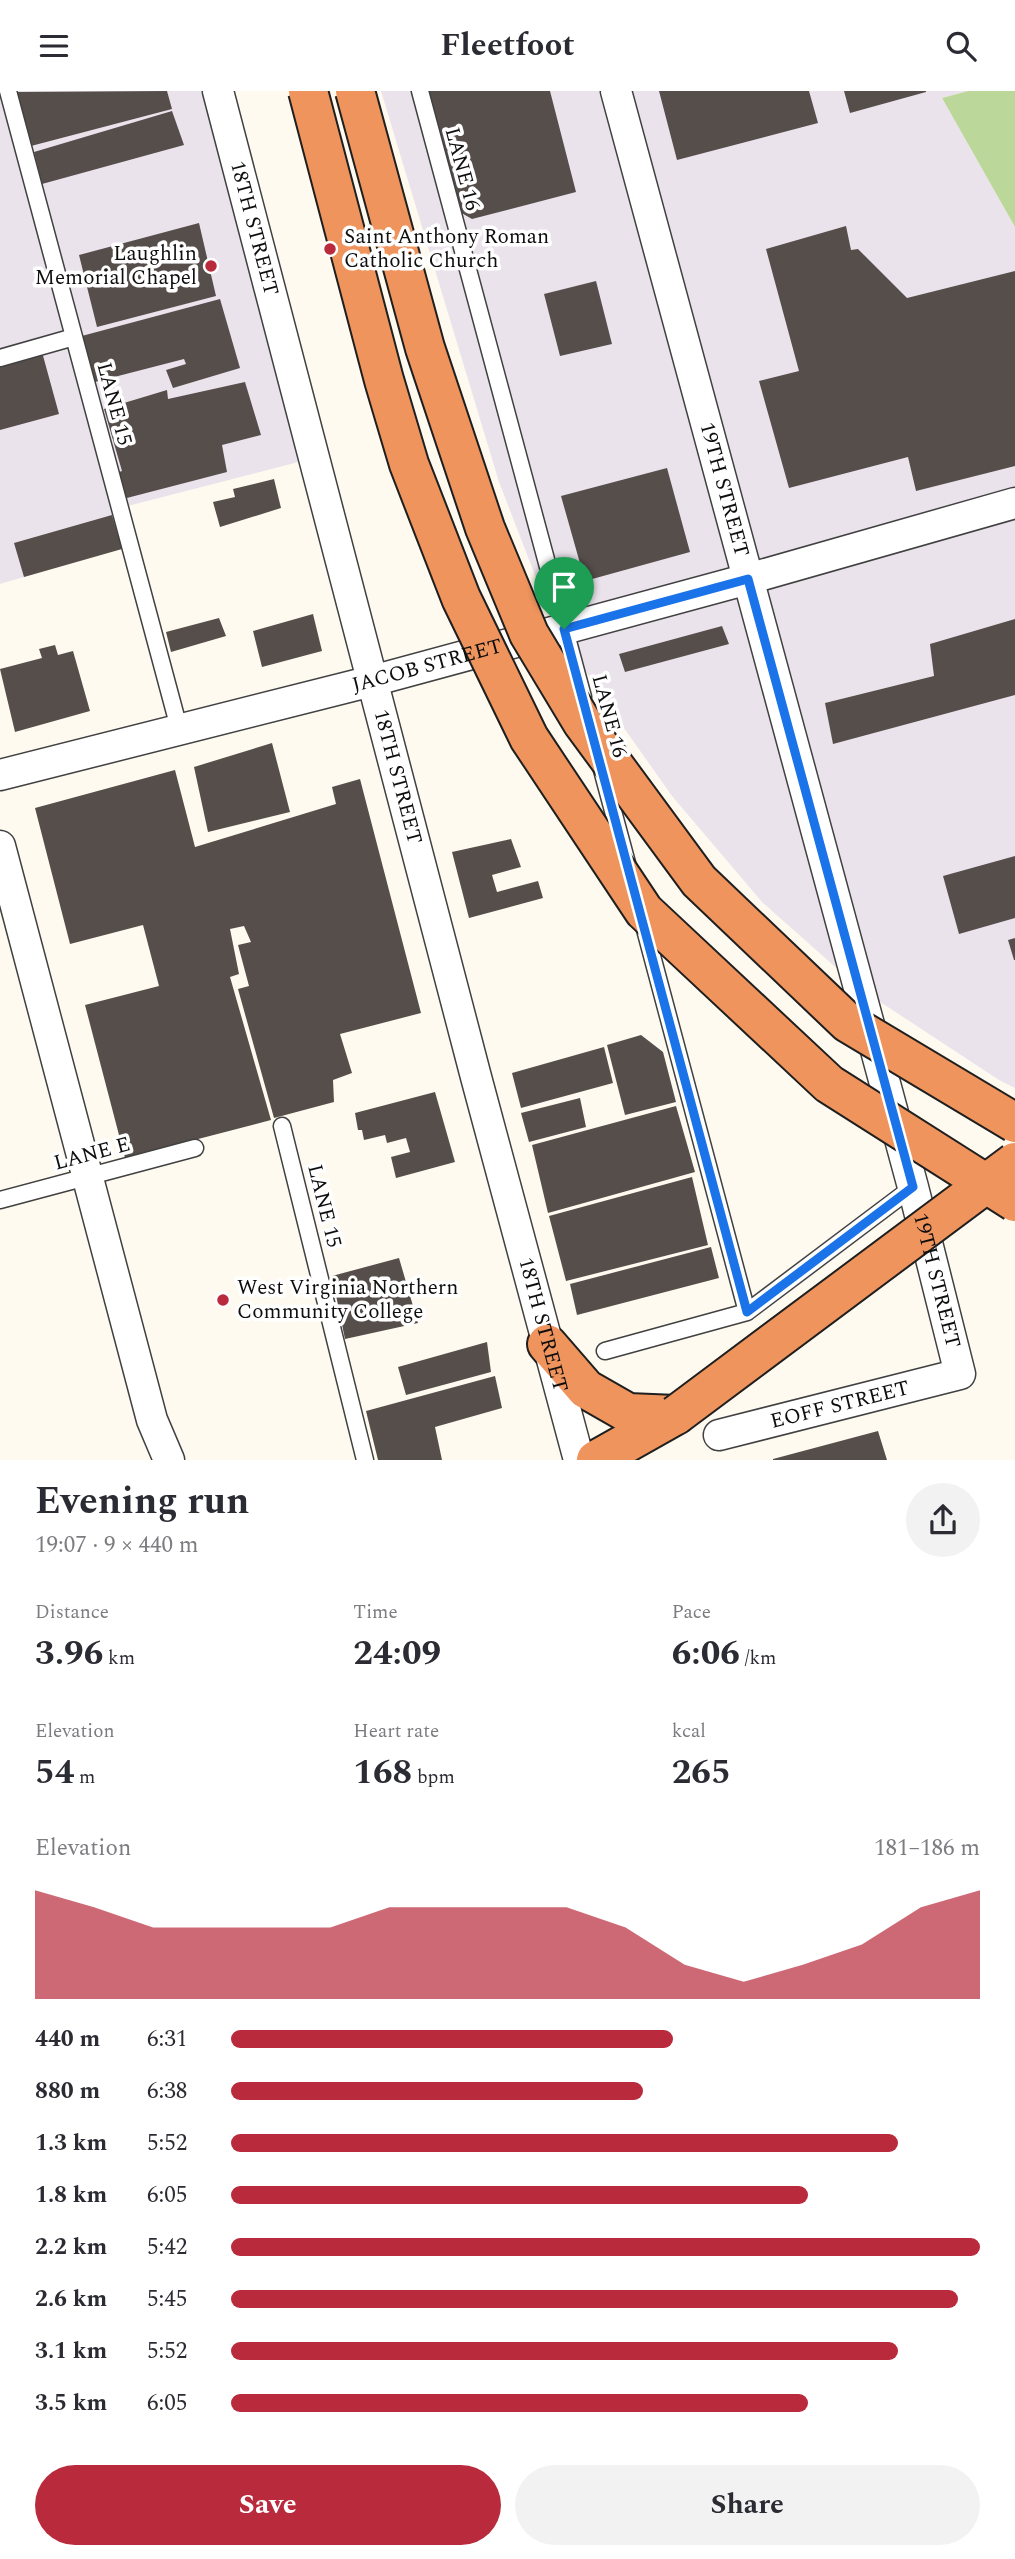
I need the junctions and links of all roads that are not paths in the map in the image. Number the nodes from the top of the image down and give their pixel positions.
1 (8, 91) edge
2 (218, 91) edge
3 (308, 91) edge
4 (355, 91) edge
5 (420, 91) edge
6 (616, 91) edge
7 (74, 337) junction
8 (0, 358) edge
9 (1015, 503) edge
10 (748, 579) junction
11 (564, 629) junction
12 (372, 681) junction
13 (179, 728) junction
14 (0, 775) edge
15 (0, 846) edge
16 (1015, 1123) edge
17 (282, 1126) dead end
18 (195, 1148) dead end
19 (1015, 1162) edge
20 (89, 1176) junction
21 (913, 1187) junction
22 (0, 1200) edge
23 (1015, 1202) edge
24 (747, 1312) junction
25 (547, 1344) junction
26 (605, 1351) dead end
27 (960, 1374) joint
28 (676, 1415) junction
29 (719, 1436) dead end
30 (169, 1460) edge
31 (365, 1460) edge
32 (579, 1460) edge
33 (596, 1460) edge

1 - 7 lane, LANE 15
2 - 12 street, 18TH STREET
3 - 23 highway, bridge
4 - 16 highway, bridge
5 - 11 lane, LANE 16
6 - 10 street, 19TH STREET
7 - 8 lane
7 - 13 lane, LANE 15
9 - 10 street, JACOB STREET
10 - 11 street, JACOB STREET
10 - 21 street, 19TH STREET
11 - 12 street, JACOB STREET
11 - 24 lane, LANE 16
12 - 13 street, JACOB STREET
12 - 25 street, 18TH STREET
13 - 14 street, JACOB STREET
15 - 20 street
17 - 31 lane, LANE 15
18 - 20 lane, LANE E
19 - 28 highway, bridge
20 - 22 lane, LANE E
20 - 30 street
21 - 24 lane
21 - 27 street, 19TH STREET
24 - 26 lane
25 - 28 highway
25 - 32 street, 18TH STREET
27 - 29 street, EOFF STREET
28 - 33 highway

